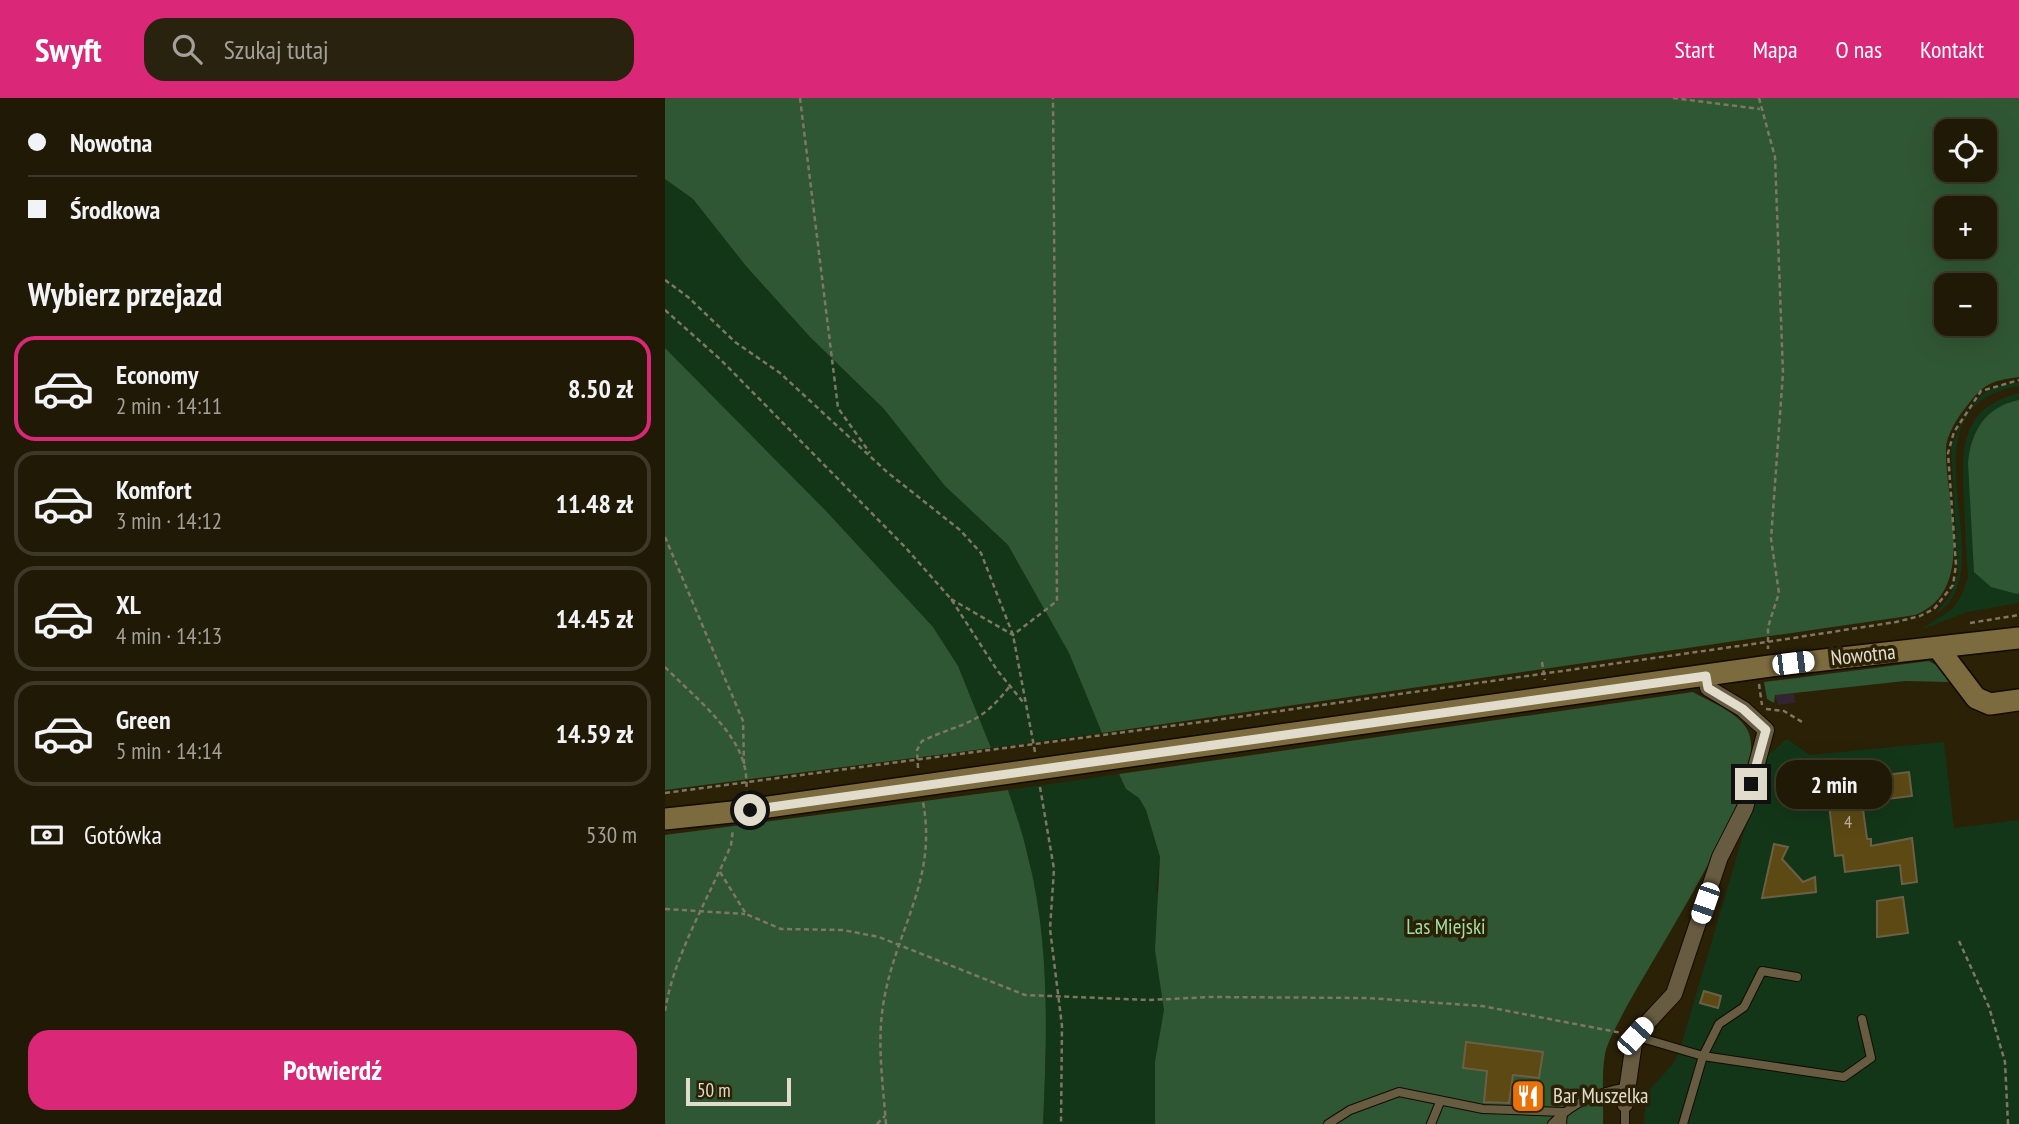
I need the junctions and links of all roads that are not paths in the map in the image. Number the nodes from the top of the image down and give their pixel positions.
1 (2019, 638) edge
2 (1938, 648) junction
3 (1706, 676) junction
4 (2019, 700) edge
5 (665, 819) edge
6 (1797, 977) dead end
7 (1862, 1019) dead end
8 (1635, 1036) junction
9 (1703, 1056) junction
10 (1627, 1087) junction
11 (1440, 1102) junction
12 (1625, 1104) joint
13 (1563, 1112) junction
14 (1328, 1124) edge
15 (1431, 1124) edge
16 (1552, 1124) edge
17 (1563, 1124) edge
18 (1625, 1124) edge
19 (1683, 1124) edge

1 - 2 street, Nowotna
2 - 3 street, Nowotna
2 - 4 street
3 - 5 street, Nowotna
3 - 8 street
6 - 9 lane
7 - 9 lane
8 - 9 lane
8 - 10 street
9 - 19 lane
10 - 12 street
10 - 13 lane
11 - 13 lane
11 - 14 lane
11 - 15 lane
12 - 18 lane
13 - 16 lane
13 - 17 lane

